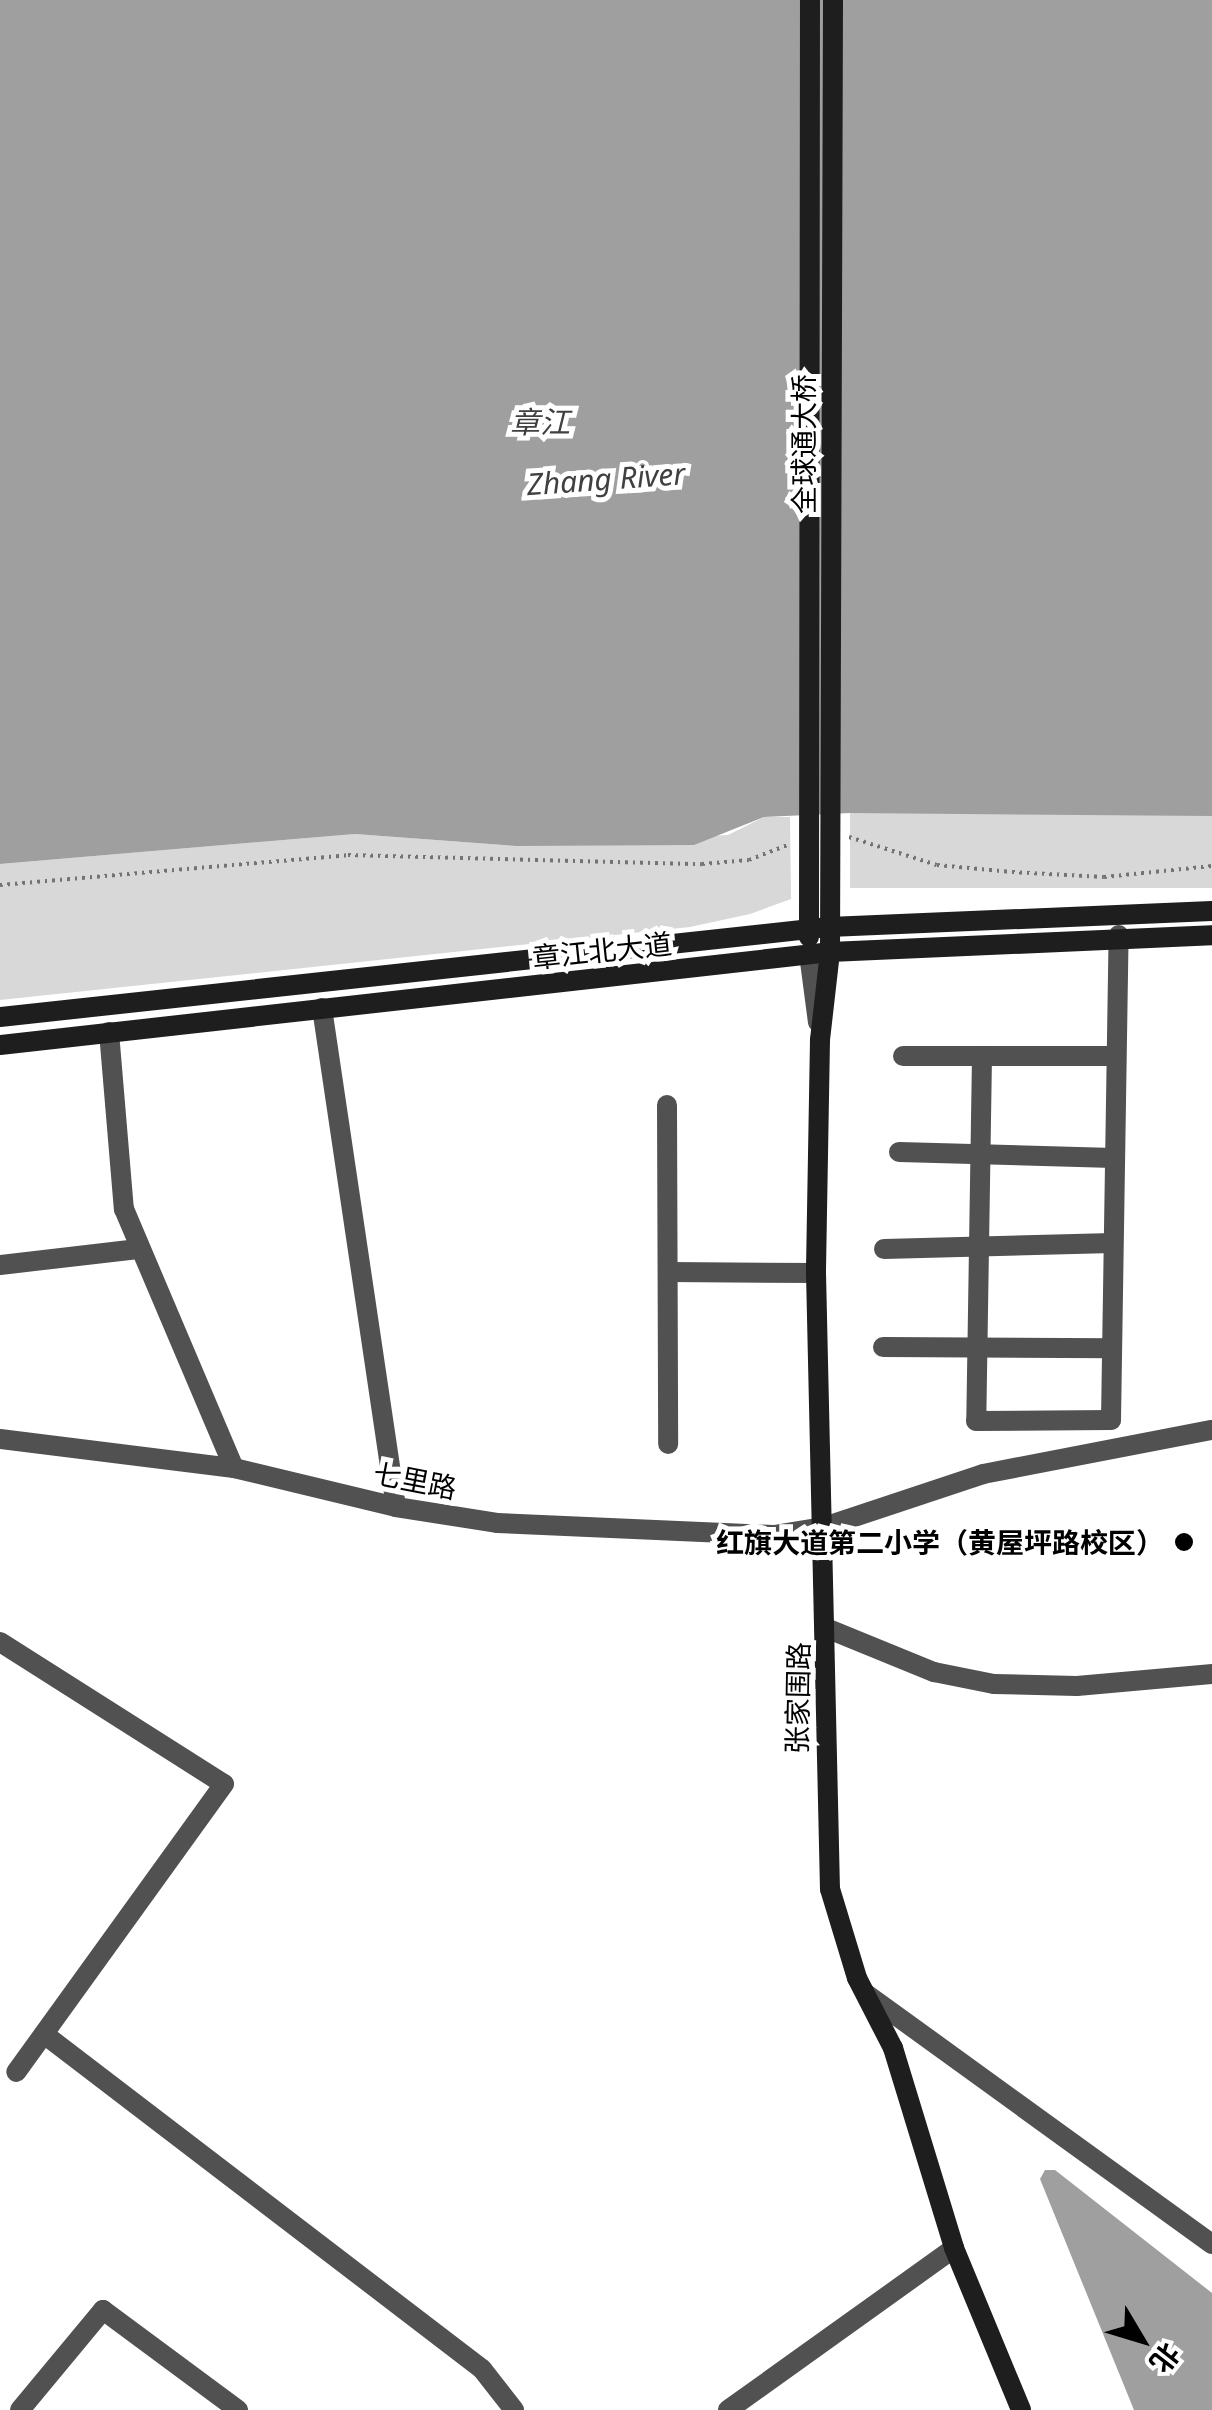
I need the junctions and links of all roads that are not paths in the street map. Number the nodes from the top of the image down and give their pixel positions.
1 (810, 0) edge
2 (833, 0) edge
3 (820, 888) junction
4 (1212, 911) edge
5 (819, 928) junction
6 (1119, 936) junction
7 (1212, 936) edge
8 (819, 953) junction
9 (322, 1008) junction
10 (0, 1018) edge
11 (109, 1032) junction
12 (0, 1045) edge
13 (902, 1056) dead end
14 (982, 1056) junction
15 (1116, 1056) junction
16 (667, 1105) dead end
17 (899, 1152) dead end
18 (980, 1154) junction
19 (1114, 1158) junction
20 (1113, 1242) junction
21 (980, 1246) junction
22 (138, 1249) junction
23 (884, 1249) dead end
24 (0, 1265) edge
25 (668, 1272) junction
26 (816, 1273) junction
27 (882, 1347) dead end
28 (977, 1348) junction
29 (1112, 1348) junction
30 (1212, 1430) edge
31 (0, 1439) edge
32 (668, 1444) dead end
33 (234, 1468) junction
34 (396, 1507) junction
35 (824, 1527) junction
36 (826, 1628) junction
37 (0, 1642) edge
38 (1212, 1674) edge
39 (865, 1993) junction
40 (44, 2034) junction
41 (16, 2072) dead end
42 (1212, 2244) edge
43 (954, 2248) junction
44 (20, 2410) edge
45 (238, 2410) edge
46 (514, 2410) edge
47 (728, 2410) edge
48 (1021, 2410) edge

1 - 3 main road, 全球通大桥
2 - 3 main road, 全球通大桥
3 - 5 main road, 张家围路
4 - 5 main road, 章江北大道
5 - 8 main road, 张家围路
5 - 10 main road, 章江北大道
6 - 7 main road, 章江北大道
6 - 8 main road, 章江北大道
6 - 15 street
8 - 9 main road, 章江北大道
8 - 26 main road, 张家围路
9 - 11 main road, 章江北大道
9 - 34 street
11 - 12 main road, 章江北大道
11 - 22 street
13 - 14 street
14 - 15 street
14 - 18 street
15 - 19 street
16 - 25 street
17 - 18 street
18 - 19 street
18 - 21 street
19 - 20 street
20 - 21 street
20 - 29 street
21 - 23 street
21 - 28 street
22 - 24 street
22 - 33 street
25 - 26 street
25 - 32 street
26 - 35 main road, 张家围路
27 - 28 street
28 - 29 street
28 - 29 street
30 - 35 street, 七里路
31 - 33 street, 七里路
33 - 34 street, 七里路
34 - 35 street, 七里路
35 - 36 main road, 张家围路
36 - 38 street
36 - 39 main road, 张家围路
37 - 40 street
39 - 42 street
39 - 43 main road, 张家围路
40 - 41 street
40 - 46 street
43 - 47 street
43 - 48 main road, 张家围路
44 - 45 street

